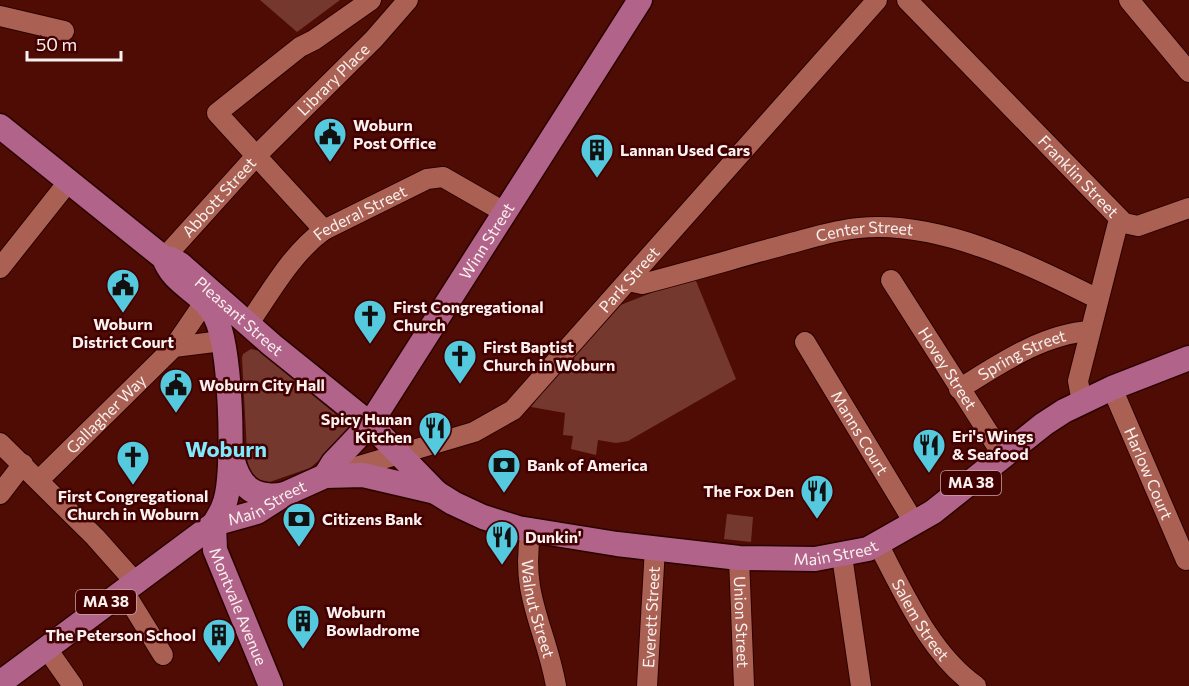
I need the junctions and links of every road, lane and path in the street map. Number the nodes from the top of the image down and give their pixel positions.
1 (371, 0) edge
2 (408, 0) edge
3 (640, 0) edge
4 (878, 0) edge
5 (906, 0) edge
6 (1129, 0) edge
7 (0, 16) edge
8 (64, 31) dead end
9 (1189, 72) edge
10 (0, 126) edge
11 (256, 156) junction
12 (69, 181) junction
13 (1189, 208) edge
14 (504, 212) junction
15 (1119, 219) junction
16 (324, 230) junction
17 (164, 258) junction
18 (0, 268) edge
19 (628, 280) junction
20 (891, 280) dead end
21 (1098, 299) junction
22 (204, 303) junction
23 (249, 323) junction
24 (1090, 331) junction
25 (222, 341) junction
26 (805, 342) dead end
27 (272, 345) junction
28 (174, 347) junction
29 (1189, 358) edge
30 (1112, 388) junction
31 (959, 389) junction
32 (1082, 402) junction
33 (369, 424) junction
34 (0, 443) edge
35 (231, 452) junction
36 (397, 453) junction
37 (1004, 457) junction
38 (23, 464) junction
39 (325, 476) junction
40 (39, 480) junction
41 (437, 493) junction
42 (0, 494) edge
43 (285, 494) junction
44 (214, 524) junction
45 (915, 524) junction
46 (531, 530) junction
47 (878, 544) junction
48 (655, 548) junction
49 (842, 555) junction
50 (739, 558) junction
51 (1186, 560) dead end
52 (129, 586) junction
53 (47, 649) junction
54 (163, 655) dead end
55 (0, 683) edge
56 (74, 686) edge
57 (271, 686) edge
58 (556, 686) edge
59 (647, 686) edge
60 (744, 686) edge
61 (861, 686) edge
62 (976, 686) edge

1 - 11 street
2 - 11 street, Library Place
3 - 14 main road, Winn Street
4 - 19 street, Park Street
5 - 15 street, Franklin Street
6 - 9 street
7 - 8 street
10 - 12 main road, Pleasant Street
11 - 16 street, Abbott Street
11 - 17 street, Abbott Street
12 - 17 main road, Pleasant Street
12 - 18 street
13 - 15 street
14 - 16 street, Federal Street
14 - 33 main road, Winn Street
15 - 21 street, Franklin Street
16 - 23 street, Federal Street
17 - 22 main road, Pleasant Street
17 - 23 main road, Pleasant Street
19 - 21 street, Center Street
19 - 36 street, Park Street
20 - 31 street, Hovey Street
21 - 24 street, Franklin Street
22 - 25 main road, Pleasant Street
22 - 28 street, Gallagher Way
23 - 27 main road, Pleasant Street
24 - 31 street, Spring Street
24 - 32 street, Franklin Street
25 - 27 main road
25 - 28 street
25 - 35 main road, Pleasant Street
26 - 45 street, Manns Court
27 - 33 main road, Pleasant Street / MA 38
28 - 40 street, Gallagher Way
29 - 30 main road, Main Street / MA 38
30 - 32 main road, Main Street / MA 38
30 - 51 street, Harlow Court
31 - 37 street, Hovey Street
32 - 37 main road, Main Street / MA 38
33 - 36 main road, Main Street / MA 38
33 - 39 main road, Winn Street
34 - 38 street
35 - 43 main road
35 - 44 main road
36 - 39 street, Park Street
36 - 41 main road, Main Street / MA 38
37 - 45 main road, Main Street / MA 38
38 - 40 street
38 - 42 street
39 - 41 main road, Main Street / MA 38
39 - 43 main road, Main Street / MA 38
40 - 52 street
41 - 46 main road, Main Street / MA 38
43 - 44 main road, Main Street / MA 38
44 - 52 main road, Main Street / MA 38
44 - 57 main road, Montvale Avenue
45 - 47 main road, Main Street / MA 38
46 - 48 main road, Main Street / MA 38
46 - 58 street, Walnut Street
47 - 49 main road, Main Street / MA 38
47 - 62 street, Salem Street
48 - 50 main road, Main Street / MA 38
48 - 59 street, Everett Street
49 - 50 main road, Main Street / MA 38
49 - 61 street
50 - 60 street, Union Street
52 - 53 main road, Main Street / MA 38
52 - 54 street
53 - 55 main road, Main Street / MA 38
53 - 56 street

